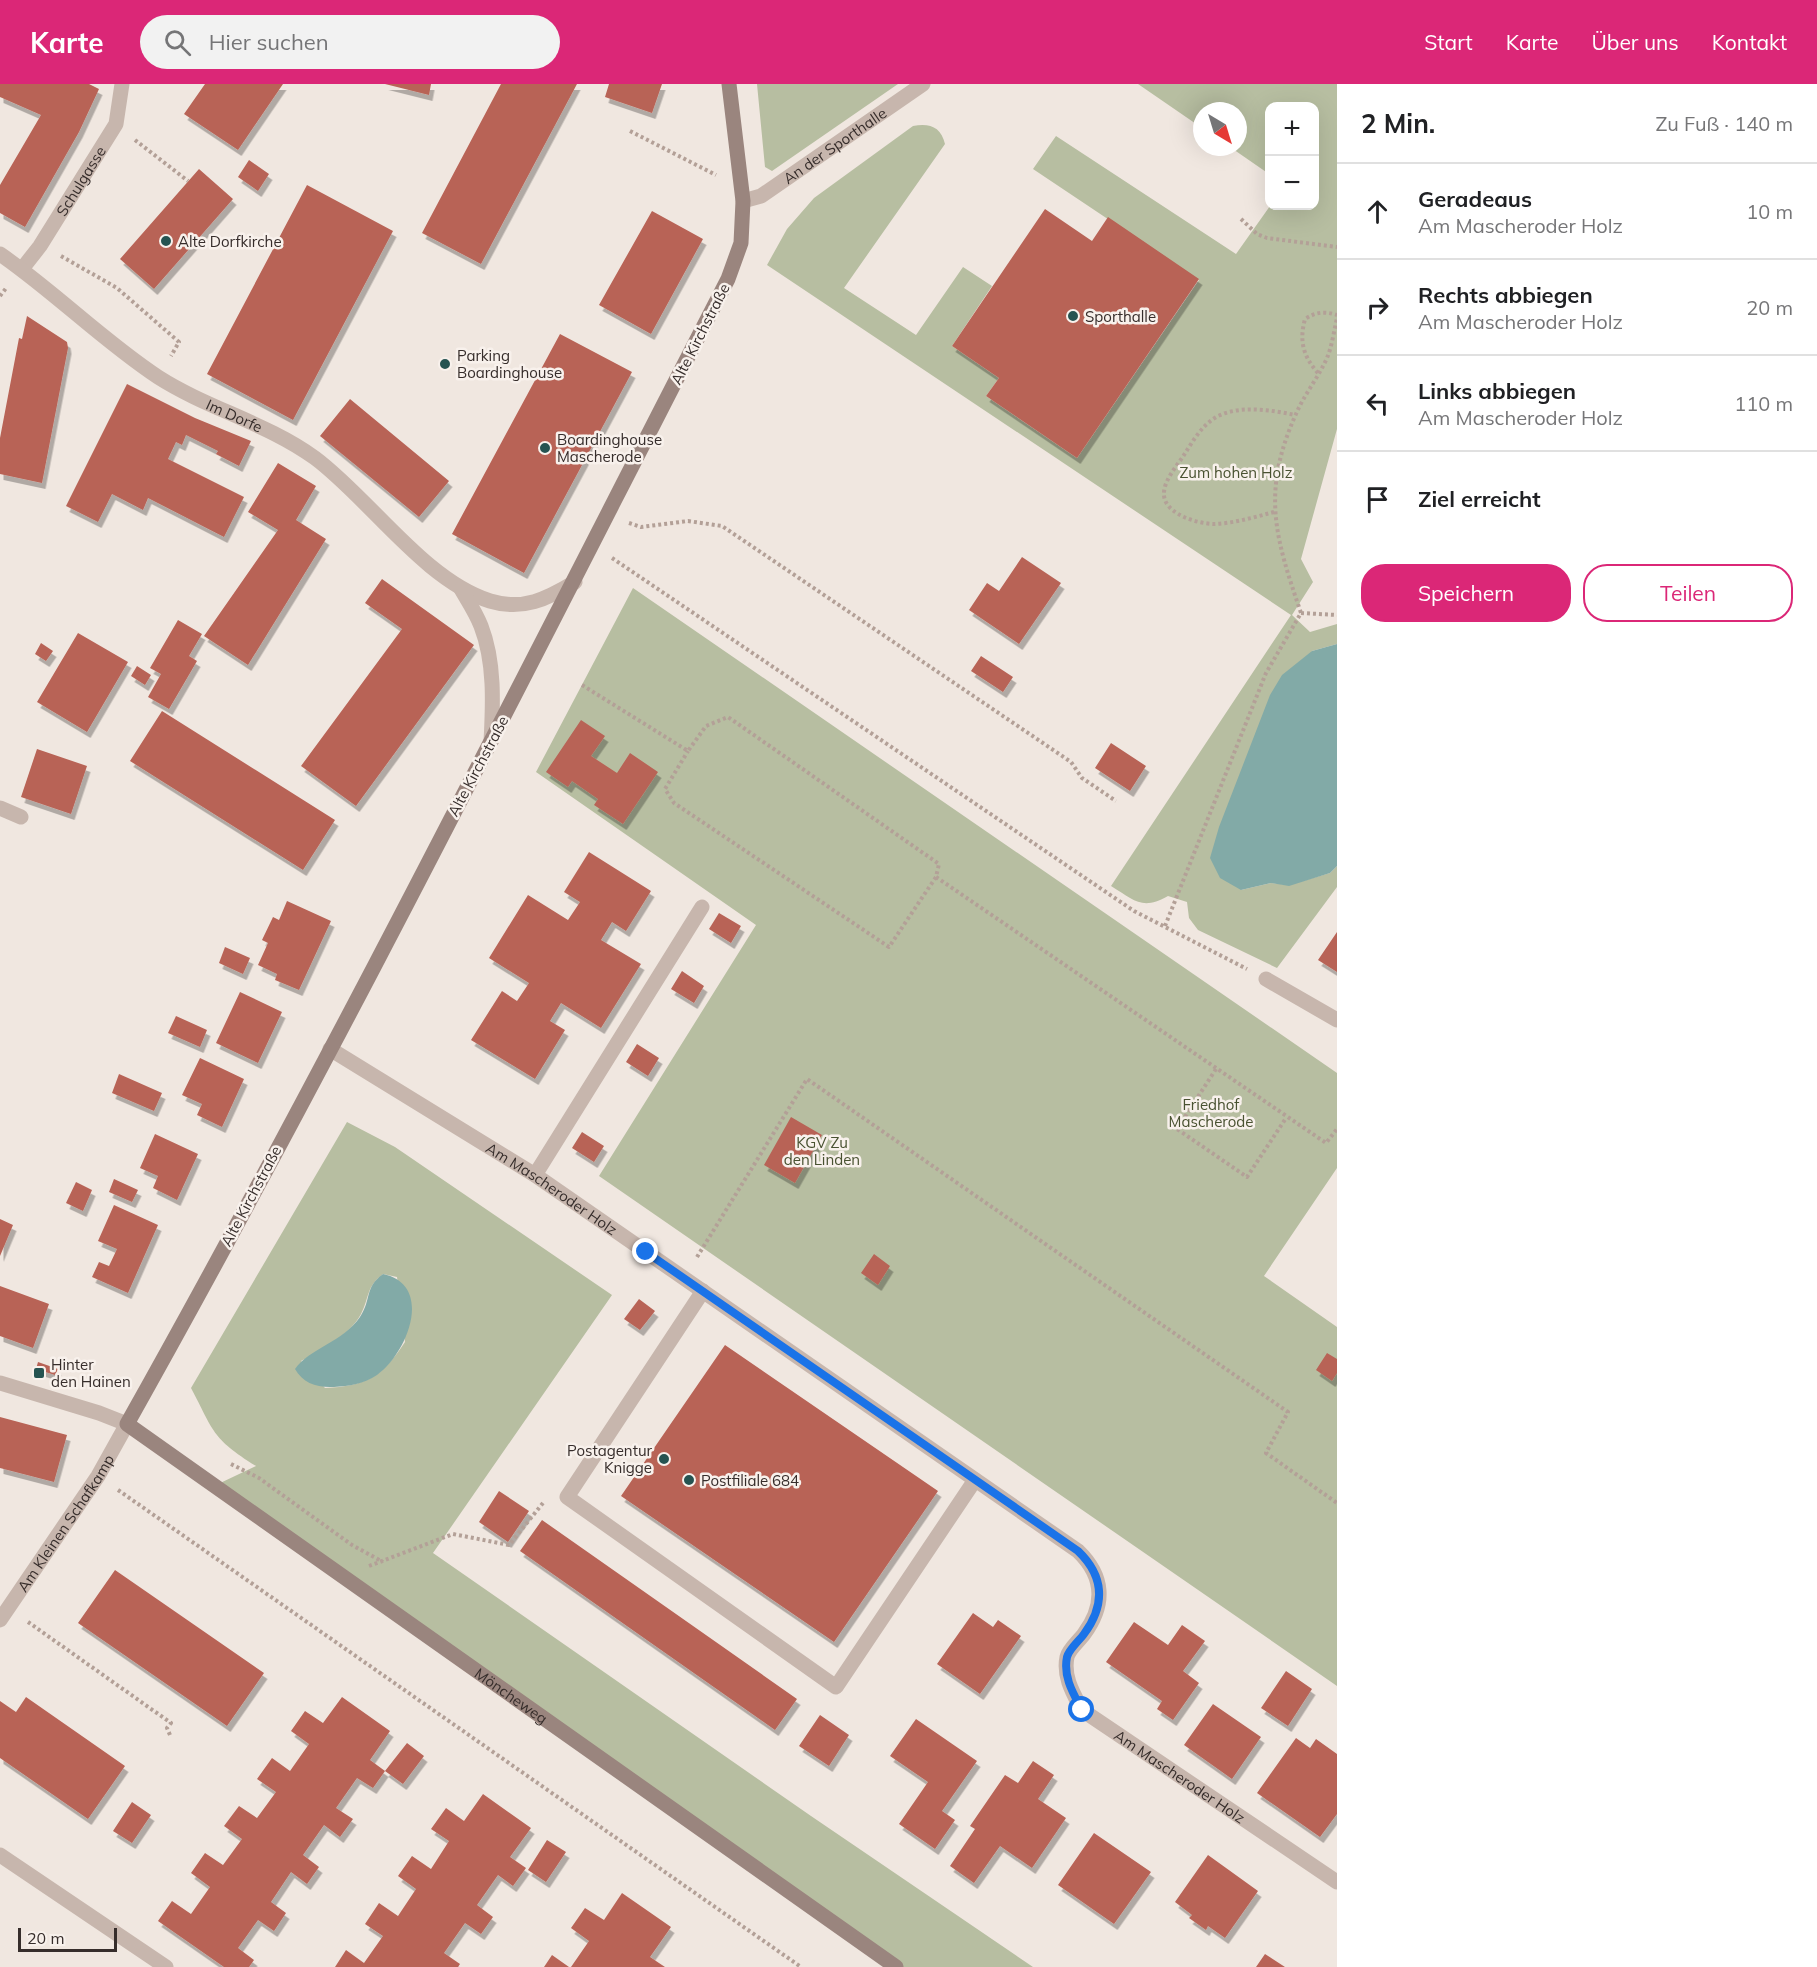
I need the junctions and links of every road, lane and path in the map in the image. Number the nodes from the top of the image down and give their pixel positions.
1 (122, 84) edge
2 (729, 84) edge
3 (923, 84) edge
4 (116, 124) junction
5 (630, 131) dead end
6 (741, 177) junction
7 (188, 181) dead end
8 (743, 201) junction
9 (1241, 219) dead end
10 (1337, 247) edge
11 (0, 254) edge
12 (63, 256) dead end
13 (22, 269) junction
14 (1337, 317) edge
15 (169, 360) dead end
16 (1318, 373) junction
17 (1295, 415) junction
18 (1274, 512) junction
19 (608, 515) junction
20 (593, 545) junction
21 (574, 582) junction
22 (461, 589) junction
23 (1301, 613) junction
24 (1337, 615) edge
25 (582, 685) dead end
26 (491, 742) junction
27 (688, 751) junction
28 (1116, 801) dead end
29 (0, 808) edge
30 (21, 817) dead end
31 (936, 877) junction
32 (702, 907) dead end
33 (1165, 926) junction
34 (1266, 979) joint
35 (1337, 1020) edge
36 (330, 1049) junction
37 (1216, 1070) junction
38 (1286, 1118) junction
39 (1337, 1130) edge
40 (535, 1175) junction
41 (682, 1277) junction
42 (703, 1291) junction
43 (0, 1383) edge
44 (127, 1424) junction
45 (189, 1467) junction
46 (98, 1476) junction
47 (975, 1480) junction
48 (567, 1497) junction
49 (1337, 1503) edge
50 (383, 1563) junction
51 (339, 1574) junction
52 (4, 1614) edge
53 (170, 1735) dead end
54 (0, 1855) edge
55 (1337, 1882) edge
56 (166, 1967) edge
57 (801, 1967) edge
58 (896, 1967) edge

1 - 4 street, Schulgasse
2 - 6 main road, Alte Kirchstraße
3 - 8 street, An der Sporthalle
4 - 7 path
4 - 13 street, Schulgasse
5 - 6 path
6 - 8 main road, Alte Kirchstraße
8 - 19 main road, Alte Kirchstraße
9 - 10 path
11 - 13 street, Im Dorfe
12 - 15 path
13 - 22 street, Im Dorfe
14 - 16 path
14 - 16 path
16 - 17 path
17 - 18 path
17 - 18 path
18 - 23 path
19 - 20 main road, Alte Kirchstraße
19 - 28 path
20 - 21 main road, Alte Kirchstraße
20 - 33 path
21 - 22 street, Im Dorfe
21 - 26 main road, Alte Kirchstraße
22 - 26 street, Im Dorfe
23 - 24 path
23 - 33 path
25 - 27 path
26 - 36 main road, Alte Kirchstraße
27 - 31 path
27 - 31 path
29 - 30 street
31 - 37 path
32 - 40 street
33 - 34 path
34 - 35 street
36 - 40 street, Am Mascheroder Holz
36 - 44 main road, Alte Kirchstraße
37 - 38 path
37 - 38 path
38 - 39 path
40 - 41 street, Am Mascheroder Holz
41 - 42 street, Am Mascheroder Holz
41 - 49 path
42 - 47 street, Am Mascheroder Holz
42 - 48 street
43 - 44 street
44 - 45 main road, Möncheweg
44 - 46 street, Am Kleinen Schafkamp
45 - 50 path
45 - 51 main road, Möncheweg
46 - 52 street, Am Kleinen Schafkamp
46 - 57 path
47 - 48 street
47 - 55 street, Am Mascheroder Holz
48 - 50 path
50 - 51 path
51 - 58 main road, Möncheweg
52 - 53 path
54 - 56 street

